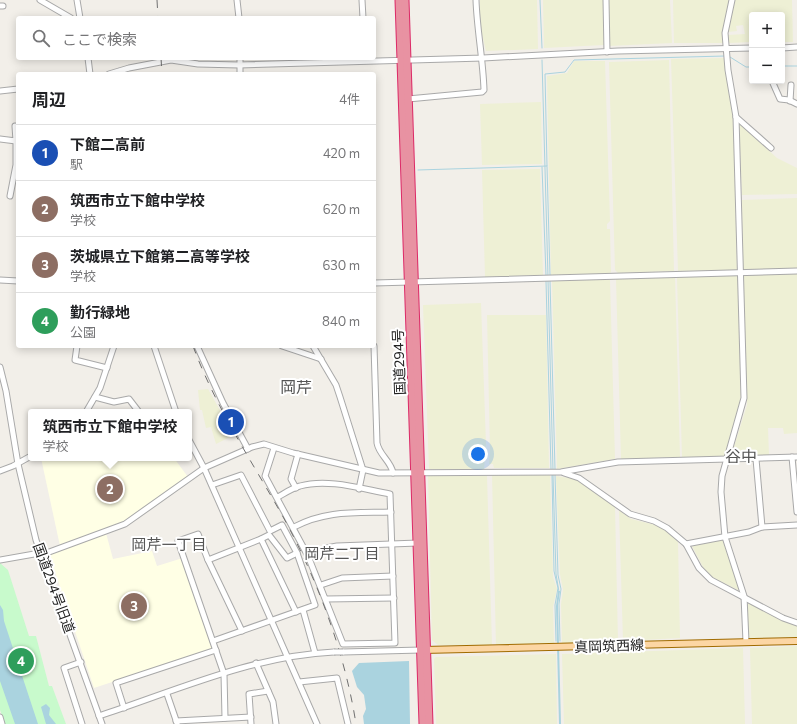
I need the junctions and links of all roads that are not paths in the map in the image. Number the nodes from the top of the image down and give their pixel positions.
1 (40, 0) edge
2 (77, 0) edge
3 (237, 0) edge
4 (362, 0) edge
5 (399, 0) edge
6 (405, 0) edge
7 (476, 0) edge
8 (606, 0) edge
9 (732, 0) edge
10 (68, 16) edge
11 (80, 16) edge
12 (240, 16) edge
13 (363, 16) edge
14 (797, 47) edge
15 (785, 48) edge
16 (749, 49) edge
17 (607, 52) junction
18 (726, 53) junction
19 (483, 58) junction
20 (88, 60) edge
21 (171, 60) edge
22 (171, 60) edge
23 (240, 60) edge
24 (364, 60) edge
25 (404, 61) junction
26 (239, 65) junction
27 (90, 72) edge
28 (116, 72) edge
29 (240, 72) edge
30 (773, 84) edge
31 (791, 85) dead end
32 (16, 89) edge
33 (0, 91) edge
34 (408, 99) junction
35 (790, 101) junction
36 (797, 104) edge
37 (736, 117) junction
38 (15, 126) dead end
39 (0, 139) edge
40 (16, 141) junction
41 (771, 148) dead end
42 (10, 196) dead end
43 (797, 271) edge
44 (740, 273) junction
45 (0, 280) edge
46 (16, 281) edge
47 (412, 281) junction
48 (376, 283) edge
49 (76, 348) edge
50 (113, 348) edge
51 (155, 348) edge
52 (198, 348) edge
53 (288, 348) edge
54 (314, 348) edge
55 (374, 348) edge
56 (321, 359) junction
57 (0, 367) edge
58 (107, 368) junction
59 (95, 397) junction
60 (88, 409) edge
61 (137, 409) edge
62 (175, 409) edge
63 (192, 446) edge
64 (274, 448) junction
65 (248, 449) junction
66 (298, 454) junction
67 (795, 457) edge
68 (28, 458) edge
69 (756, 458) junction
70 (727, 459) junction
71 (18, 464) junction
72 (204, 468) junction
73 (363, 470) junction
74 (0, 471) edge
75 (418, 472) junction
76 (561, 472) junction
77 (393, 473) junction
78 (212, 485) junction
79 (296, 488) junction
80 (359, 489) junction
81 (278, 497) junction
82 (391, 512) junction
83 (797, 512) edge
84 (797, 525) edge
85 (294, 527) junction
86 (762, 527) junction
87 (270, 533) junction
88 (725, 537) junction
89 (261, 539) junction
90 (418, 543) junction
91 (392, 544) junction
92 (686, 544) junction
93 (238, 547) junction
94 (297, 553) junction
95 (41, 554) junction
96 (308, 556) junction
97 (0, 560) edge
98 (208, 560) junction
99 (393, 576) junction
100 (321, 585) junction
101 (744, 596) junction
102 (394, 598) junction
103 (326, 599) junction
104 (302, 610) junction
105 (296, 612) junction
106 (271, 620) junction
107 (797, 622) edge
108 (242, 631) junction
109 (797, 640) edge
110 (213, 641) junction
111 (746, 642) junction
112 (216, 650) junction
113 (424, 650) junction
114 (315, 653) junction
115 (287, 657) junction
116 (81, 662) junction
117 (256, 663) junction
118 (224, 674) junction
119 (299, 682) junction
120 (268, 691) junction
121 (167, 694) junction
122 (124, 708) junction
123 (99, 716) junction
124 (0, 717) edge
125 (251, 717) junction
126 (225, 718) junction
127 (176, 723) edge
128 (2, 724) edge
129 (82, 724) edge
130 (102, 724) edge
131 (251, 724) edge
132 (276, 724) edge
133 (318, 724) edge
134 (346, 724) edge
135 (423, 724) edge
136 (429, 724) edge

1 - 10 street
2 - 11 street
3 - 12 street
4 - 13 street
5 - 25 highway, 国道294号
6 - 25 highway, 国道294号
7 - 19 street
8 - 17 street
9 - 18 street
14 - 15 street
16 - 18 street
17 - 18 street
17 - 19 street
18 - 37 street
19 - 25 street
19 - 34 street
20 - 27 street
21 - 26 street
22 - 28 street
23 - 26 street
24 - 25 street
24 - 26 street
25 - 34 highway, 国道294号
25 - 47 highway, 国道294号
26 - 29 street
30 - 35 street
31 - 35 street
32 - 33 street
34 - 47 highway, 国道294号
35 - 36 street
37 - 41 street
37 - 44 street
38 - 40 street
39 - 40 street
40 - 42 street
43 - 44 street
44 - 47 street
44 - 70 street
45 - 46 street
47 - 48 street
47 - 75 highway, 国道294号
49 - 58 street
50 - 58 street
51 - 62 street
52 - 65 street
53 - 56 street
54 - 56 street
55 - 77 street
56 - 73 street
57 - 71 street, 国道294号旧道
58 - 59 street
59 - 60 street
59 - 61 street
63 - 72 street
64 - 65 street
64 - 66 street
64 - 81 street
65 - 72 street
66 - 73 street
66 - 79 street
67 - 69 street
67 - 83 street
68 - 71 street
69 - 70 street
69 - 86 street
70 - 76 street
70 - 88 street
71 - 74 street
71 - 95 street, 国道294号旧道
72 - 78 street
72 - 95 street
73 - 77 street
73 - 80 street
75 - 76 street
75 - 77 street
75 - 90 highway, 国道294号
75 - 113 highway, 国道294号
76 - 92 street
78 - 87 street
78 - 93 street
79 - 80 street
79 - 81 street
80 - 82 street
81 - 85 street
82 - 85 street
82 - 91 street
84 - 86 street
85 - 96 street
86 - 88 street
87 - 89 street
87 - 94 street
87 - 94 street
88 - 92 street
88 - 101 street
89 - 93 street
89 - 105 street
90 - 91 street
90 - 113 highway, 国道294号
91 - 96 street
91 - 99 street
92 - 101 street
93 - 98 street
93 - 106 street
94 - 104 street
95 - 97 street
95 - 116 street, 国道294号旧道
96 - 100 street
98 - 108 street
98 - 110 street
99 - 100 street
99 - 102 street
100 - 103 street
101 - 107 street
101 - 111 street
102 - 103 street
102 - 103 street
104 - 105 street
104 - 114 street
105 - 106 street
106 - 108 street
106 - 115 street
108 - 110 street
109 - 111 main road, 真岡筑西線
110 - 112 street
111 - 113 main road, 真岡筑西線
112 - 118 street
112 - 122 street
113 - 114 street, bridge
113 - 135 highway, 国道294号
113 - 136 highway, 国道294号
114 - 115 street
115 - 117 street
115 - 119 street
116 - 123 street, 国道294号旧道
116 - 129 street
117 - 118 street
117 - 120 street
118 - 121 street
118 - 126 street
119 - 133 street
119 - 134 street
120 - 125 street
120 - 132 street
121 - 122 street
121 - 127 street
122 - 123 street
123 - 130 street, 国道294号旧道
124 - 128 street
125 - 126 street
125 - 131 street
126 - 127 street

